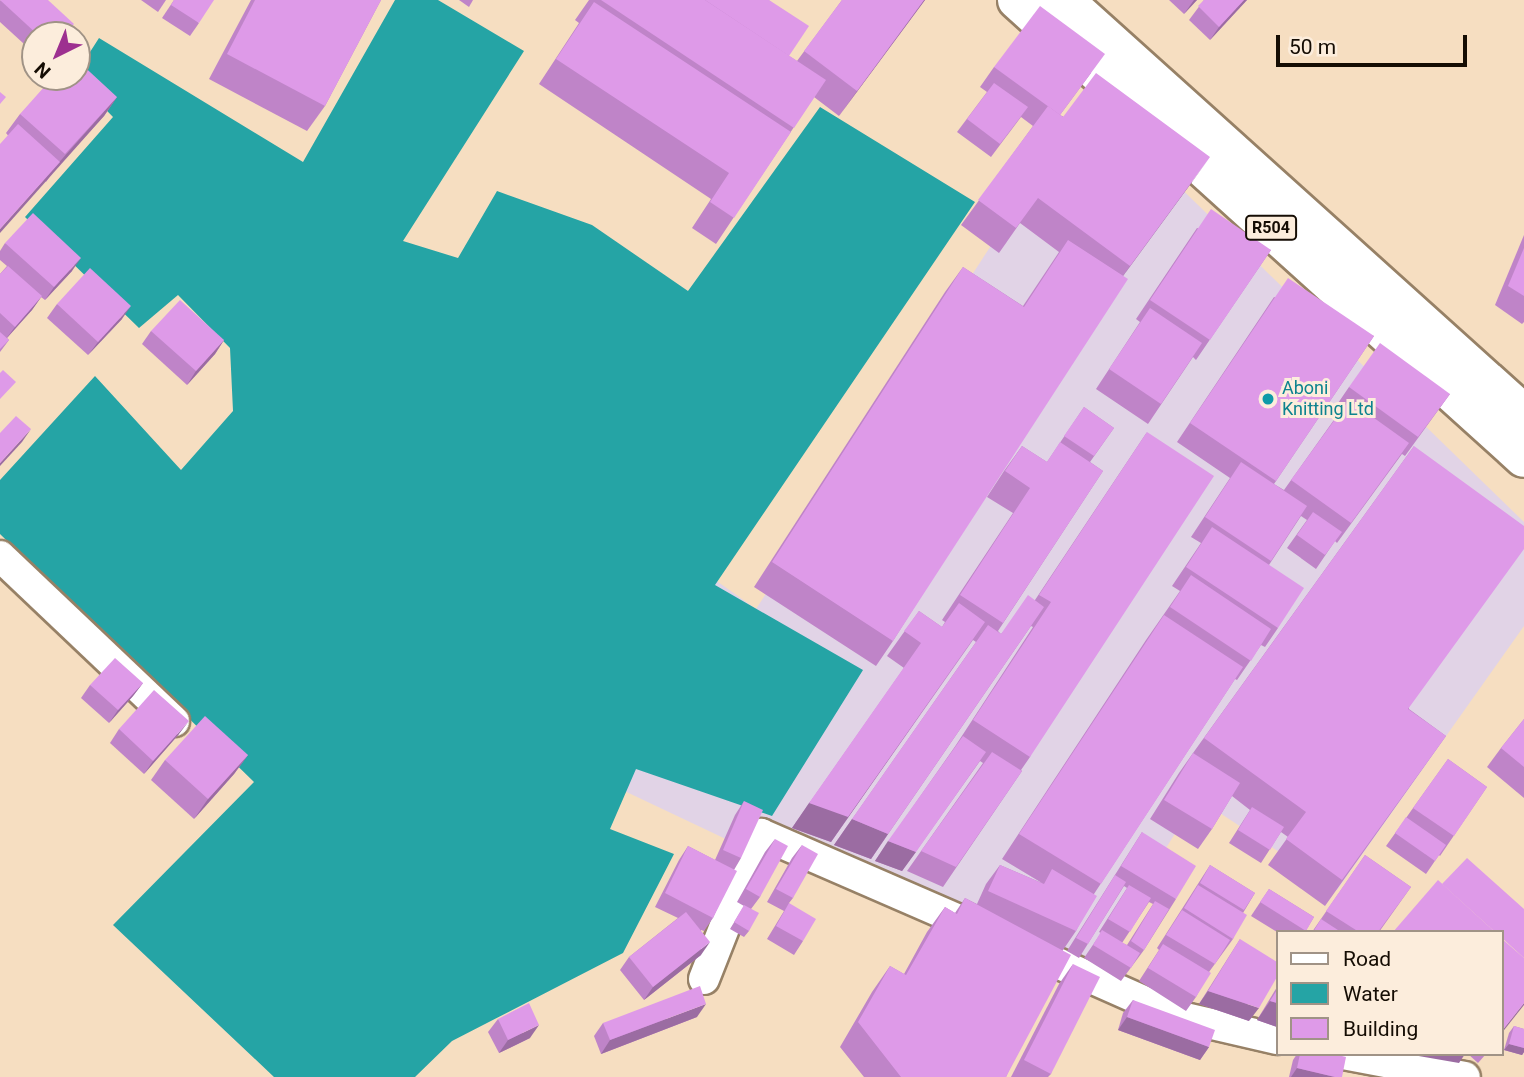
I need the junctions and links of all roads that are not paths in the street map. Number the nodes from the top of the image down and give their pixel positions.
1 (1017, 0) edge
2 (1064, 0) edge
3 (1524, 414) edge
4 (1524, 457) edge
5 (0, 556) edge
6 (174, 721) edge
7 (704, 979) dead end
8 (1276, 1039) edge
9 (1354, 1056) edge
10 (1465, 1077) edge

1 - 4 main road, R504
2 - 3 main road, R504
5 - 6 street
7 - 8 street
9 - 10 street

